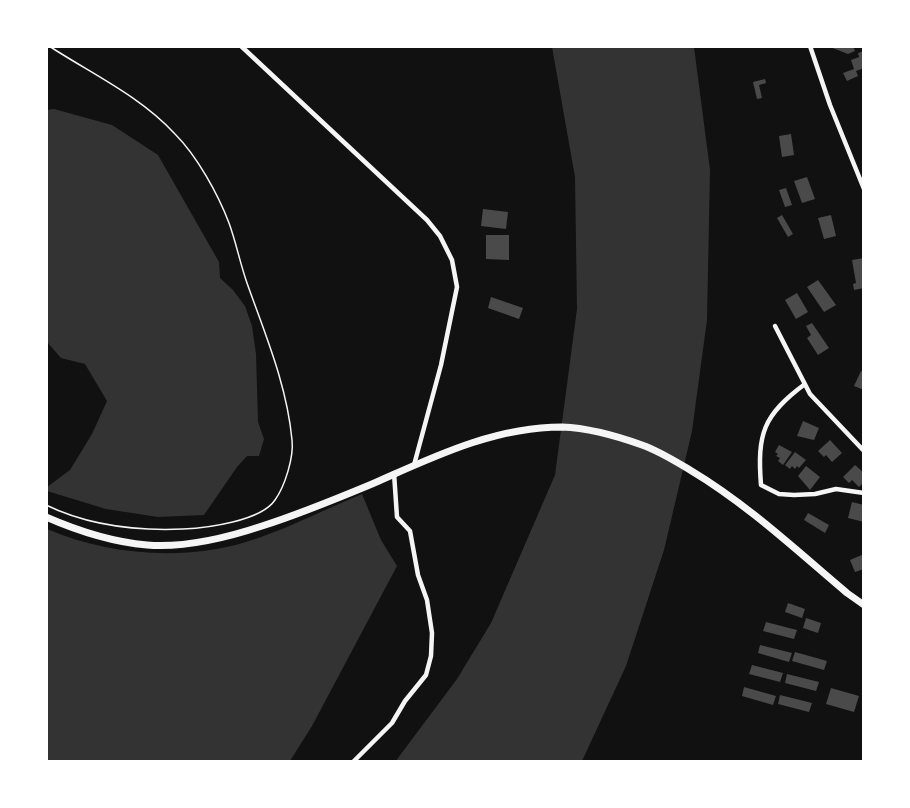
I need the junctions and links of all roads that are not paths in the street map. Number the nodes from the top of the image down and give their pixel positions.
1 (241, 46) edge
2 (810, 46) edge
3 (864, 189) edge
4 (775, 326) dead end
5 (805, 384) junction
6 (864, 451) edge
7 (414, 465) junction
8 (394, 474) junction
9 (864, 493) edge
10 (46, 517) edge
11 (864, 605) edge
12 (352, 762) edge

1 - 7 street
2 - 3 street
4 - 5 street
5 - 6 street
5 - 9 street
7 - 8 main road
7 - 11 main road
8 - 10 main road
8 - 12 street

